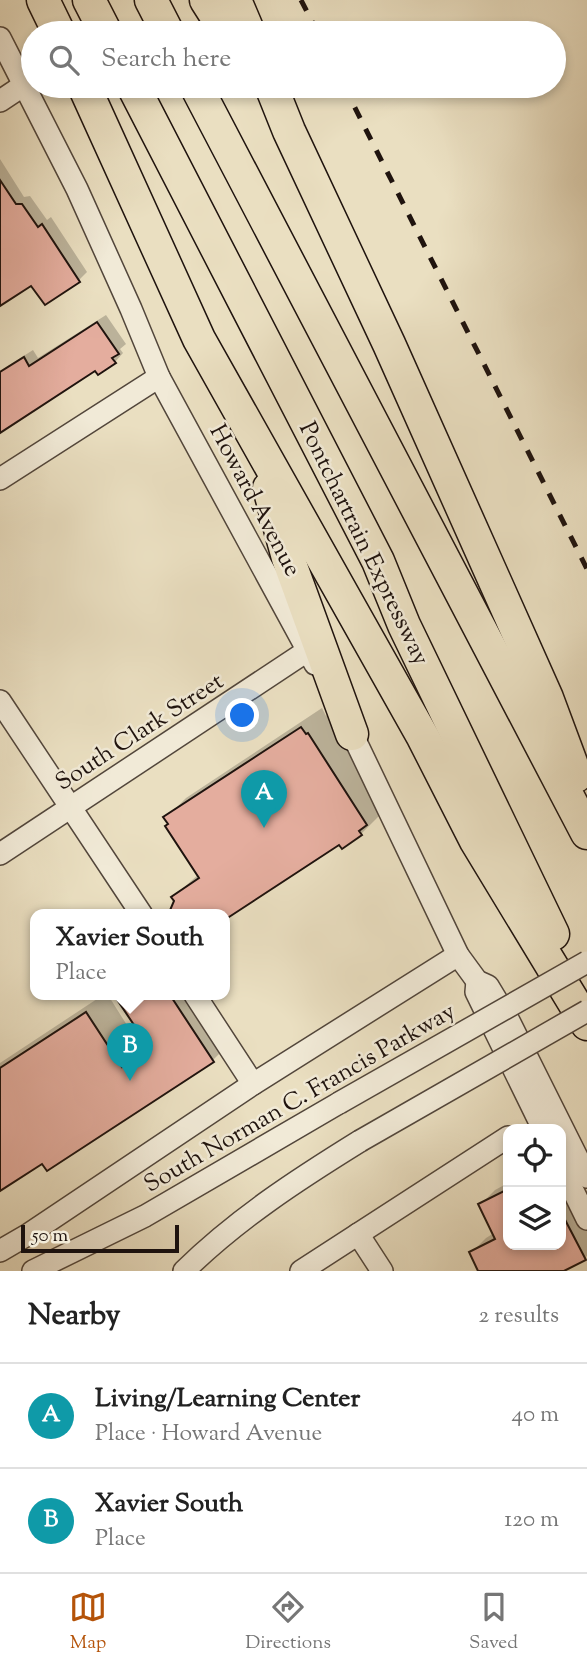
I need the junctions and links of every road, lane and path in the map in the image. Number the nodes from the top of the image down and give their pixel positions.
1 (43, 0) edge
2 (89, 0) edge
3 (151, 0) edge
4 (206, 0) edge
5 (236, 0) edge
6 (53, 21) edge
7 (100, 21) edge
8 (162, 21) edge
9 (219, 21) edge
10 (244, 21) edge
11 (0, 38) edge
12 (21, 79) edge
13 (21, 87) edge
14 (31, 98) edge
15 (89, 98) edge
16 (139, 98) edge
17 (201, 98) edge
18 (268, 98) edge
19 (276, 98) edge
20 (0, 101) edge
21 (289, 131) junction
22 (159, 377) junction
23 (257, 443) junction
24 (0, 480) edge
25 (307, 651) junction
26 (0, 701) edge
27 (352, 734) junction
28 (71, 807) junction
29 (587, 808) edge
30 (587, 833) edge
31 (0, 854) edge
32 (138, 909) edge
33 (458, 955) junction
34 (587, 962) edge
35 (477, 981) junction
36 (198, 1000) edge
37 (587, 1005) edge
38 (587, 1011) edge
39 (587, 1024) edge
40 (253, 1084) junction
41 (532, 1124) edge
42 (503, 1140) edge
43 (566, 1176) edge
44 (587, 1177) edge
45 (587, 1219) edge
46 (358, 1234) junction
47 (0, 1251) edge
48 (33, 1271) edge
49 (184, 1271) edge
50 (301, 1271) edge
51 (382, 1271) edge

1 - 6 highway
2 - 7 highway
3 - 8 highway
4 - 9 highway
5 - 10 highway
11 - 12 street, Howard Avenue
13 - 20 street
14 - 22 street, Howard Avenue
15 - 23 highway
16 - 37 highway, Pontchartrain Expressway
17 - 30 highway
18 - 21 highway
19 - 21 highway
21 - 29 highway
22 - 24 street
22 - 25 street, Howard Avenue
23 - 27 highway
23 - 39 highway
25 - 27 street, Howard Avenue
25 - 28 street, South Clark Street
26 - 28 street
27 - 33 street, Howard Avenue
28 - 31 street, South Clark Street
28 - 32 street
33 - 35 street, Howard Avenue
33 - 40 street, South Norman C. Francis Parkway
34 - 48 street, South Norman C. Francis Parkway, bridge
35 - 41 street, Howard Avenue
35 - 44 street, Howard Avenue
36 - 40 street
38 - 49 street, bridge
40 - 47 street, South Norman C. Francis Parkway
42 - 46 street
43 - 45 street
46 - 50 street
46 - 51 street

